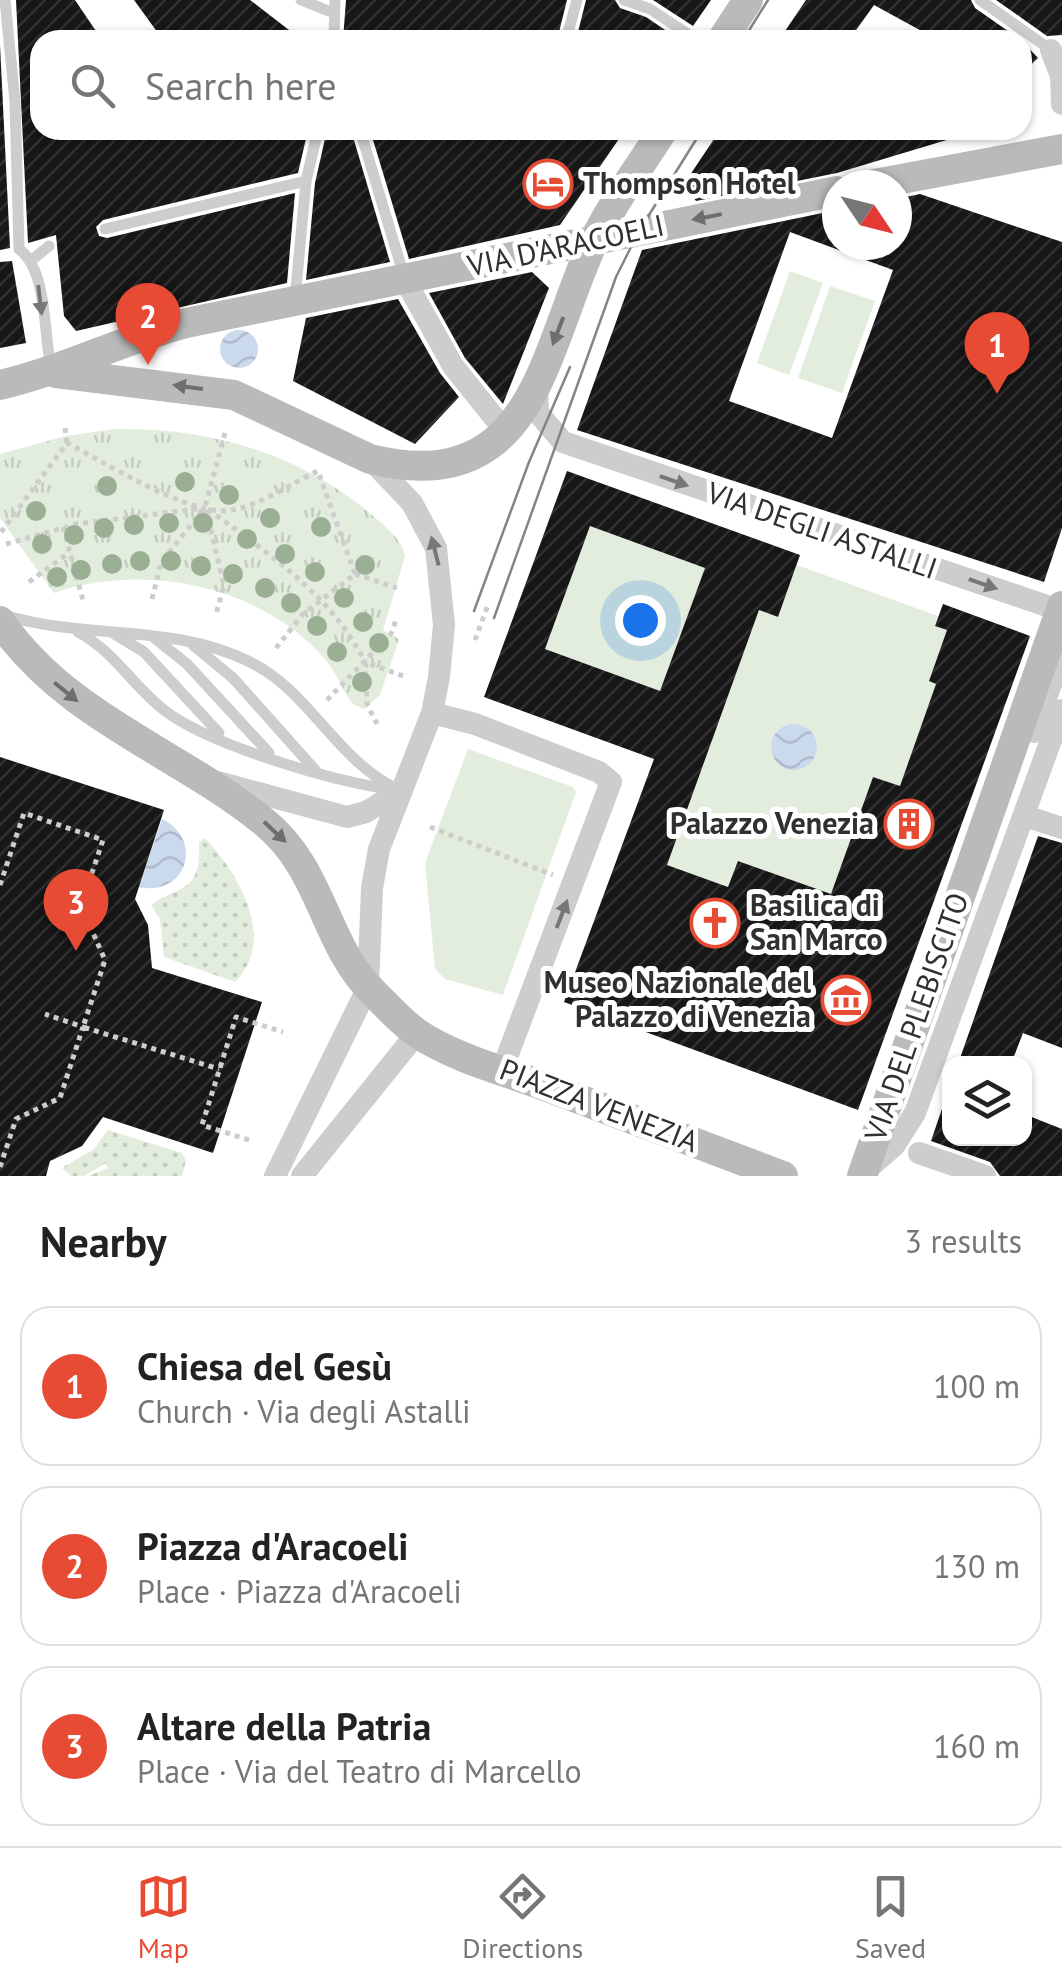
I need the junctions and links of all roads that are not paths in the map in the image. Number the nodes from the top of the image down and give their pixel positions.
1 (5, 0) edge
2 (301, 0) edge
3 (577, 0) edge
4 (624, 0) edge
5 (748, 0) edge
6 (980, 0) edge
7 (333, 6) edge
8 (569, 30) edge
9 (682, 30) edge
10 (728, 30) edge
11 (1023, 30) edge
12 (1032, 37) edge
13 (1051, 50) joint
14 (1062, 104) edge
15 (316, 140) edge
16 (363, 140) edge
17 (658, 140) edge
18 (1062, 149) edge
19 (912, 177) edge
20 (306, 182) junction
21 (822, 195) edge
22 (105, 229) dead end
23 (594, 241) junction
24 (49, 246) dead end
25 (32, 259) junction
26 (405, 280) junction
27 (294, 300) junction
28 (53, 373) junction
29 (537, 380) junction
30 (0, 385) edge
31 (506, 432) junction
32 (370, 459) junction
33 (1062, 609) edge
34 (0, 613) edge
35 (0, 621) edge
36 (74, 630) junction
37 (110, 631) junction
38 (148, 634) junction
39 (186, 640) junction
40 (1062, 653) edge
41 (1062, 672) edge
42 (1062, 710) edge
43 (432, 713) junction
44 (227, 740) junction
45 (275, 759) junction
46 (319, 774) junction
47 (196, 775) junction
48 (400, 791) junction
49 (1024, 816) junction
50 (1062, 828) edge
51 (368, 987) junction
52 (417, 1033) junction
53 (502, 1070) junction
54 (919, 1153) dead end
55 (862, 1175) edge
56 (274, 1176) edge
57 (302, 1176) edge
58 (784, 1176) edge
59 (985, 1176) edge

1 - 25 lane
2 - 7 lane
3 - 8 lane
4 - 9 lane
5 - 10 street
6 - 11 lane
12 - 13 lane
13 - 14 street
15 - 20 lane
16 - 26 lane
17 - 23 street
18 - 19 street
20 - 22 lane
20 - 27 lane
21 -> 23 street, VIA D'ARACOELI
23 - 26 street, VIA D'ARACOELI
23 -> 29 street
24 - 25 lane
25 -> 28 lane
26 - 27 street, VIA D'ARACOELI
26 - 31 street
27 - 28 street, VIA D'ARACOELI
28 - 30 street
32 -> 28 street
29 - 31 street
29 -> 33 street, VIA DEGLI ASTALLI
31 - 32 street
43 -> 32 street
33 - 55 street, VIA DEL PLEBISCITO
34 - 36 lane
35 -> 47 street, PIAZZA VENEZIA
36 - 37 lane
36 - 44 lane
37 - 38 lane
37 - 44 lane
38 - 39 lane
38 - 45 lane
39 - 46 lane
39 - 48 lane
40 - 41 street
42 - 49 street, VIA DEL PLEBISCITO
43 - 48 street
53 -> 43 street
44 - 45 lane
45 - 46 lane
46 - 48 lane
47 - 48 street
47 -> 51 street, PIAZZA VENEZIA
48 - 51 street
49 - 50 street
49 - 55 street, VIA DEL PLEBISCITO
51 - 52 street, PIAZZA VENEZIA
51 - 56 street
52 - 53 street, PIAZZA VENEZIA
52 - 57 street
53 - 58 street, PIAZZA VENEZIA
54 - 59 street

